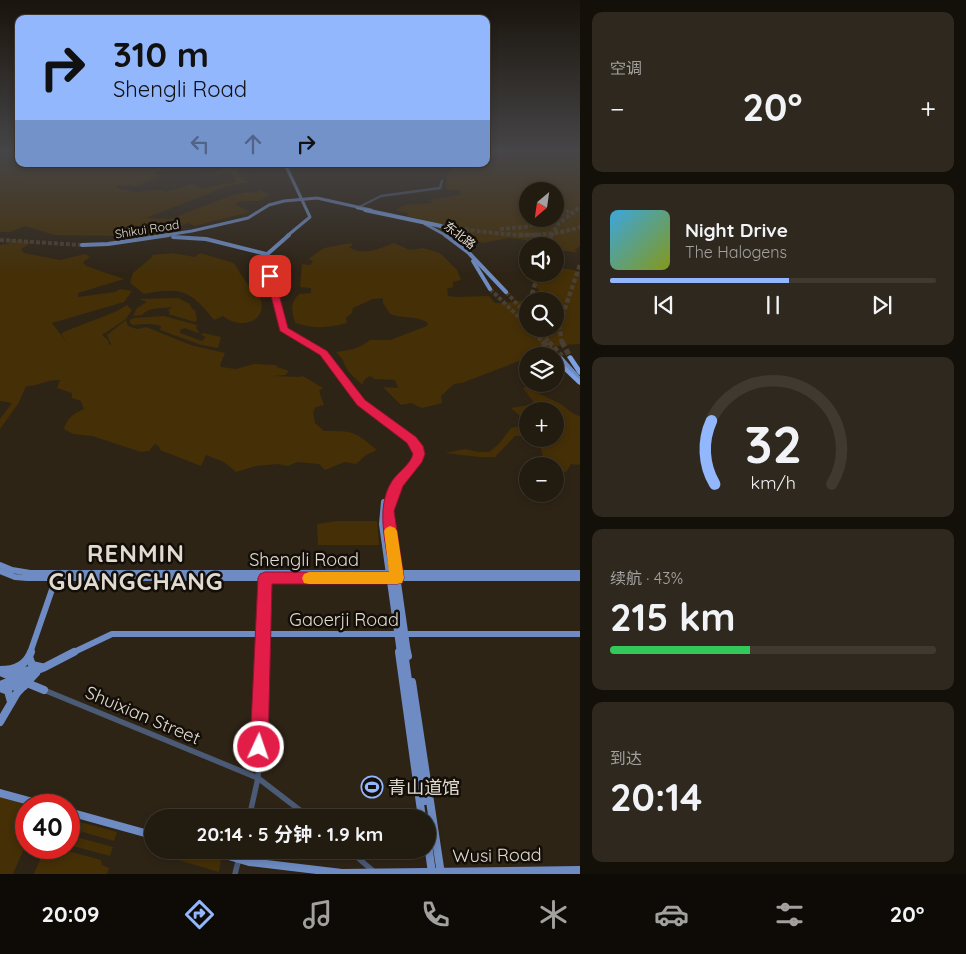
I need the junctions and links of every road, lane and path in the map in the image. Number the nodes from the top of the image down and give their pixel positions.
1 (410, 192) edge
2 (298, 194) joint
3 (317, 198) junction
4 (301, 200) junction
5 (358, 208) junction
6 (396, 216) junction
7 (427, 222) dead end
8 (441, 226) tunnel mouth
9 (191, 232) junction
10 (166, 236) junction
11 (203, 237) junction
12 (81, 246) tunnel mouth
13 (265, 253) junction
14 (483, 268) junction
15 (479, 272) junction
16 (489, 274) junction
17 (490, 289) tunnel mouth
18 (506, 292) tunnel mouth
19 (564, 359) tunnel mouth
20 (564, 359) tunnel mouth
21 (580, 374) edge
22 (580, 381) edge
23 (397, 484) junction
24 (0, 565) edge
25 (0, 571) edge
26 (580, 573) edge
27 (393, 576) junction
28 (56, 578) junction
29 (265, 578) junction
30 (580, 578) edge
31 (264, 634) junction
32 (580, 634) edge
33 (401, 635) junction
34 (29, 656) junction
35 (45, 667) junction
36 (0, 672) edge
37 (17, 679) junction
38 (9, 684) junction
39 (24, 684) junction
40 (0, 687) edge
41 (44, 690) junction
42 (11, 702) junction
43 (0, 722) edge
44 (258, 778) junction
45 (0, 793) edge
46 (15, 797) edge
47 (425, 801) junction
48 (251, 809) edge
49 (298, 809) edge
50 (422, 809) edge
51 (424, 809) edge
52 (428, 809) edge
53 (431, 809) edge
54 (80, 815) edge
55 (144, 833) edge
56 (436, 858) edge
57 (236, 859) edge
58 (359, 859) edge
59 (433, 859) edge
60 (239, 860) junction
61 (580, 870) edge
62 (375, 873) edge
63 (437, 873) edge
64 (235, 874) edge

1 - 5 street
2 - 3 main road
2 - 4 main road
3 - 4 main road, 东北路
3 - 5 main road, 东北路
4 - 5 main road, 东北路
4 - 9 main road, Shikui Road
4 - 13 main road
5 - 6 main road, 东北路
5 - 8 highway, bridge
5 - 15 main road, 东北路
6 - 7 highway
6 - 14 main road, 东北路
9 - 10 main road, Shikui Road
9 - 10 main road
9 - 11 main road
9 - 11 main road
10 - 12 main road, Shikui Road
10 - 13 main road
11 - 13 main road
13 - 23 main road
14 - 15 main road
14 - 16 main road, 东北路
15 - 16 main road
15 - 17 main road, 东北路
16 - 18 main road, 东北路
19 - 21 highway
20 - 22 highway
23 - 27 main road
23 - 47 main road, bridge
24 - 27 main road, Shengli Road
25 - 28 main road, Shengli Road
26 - 27 main road, Shengli Road
27 - 29 main road, Shengli Road
27 - 30 main road, Shengli Road
27 - 33 main road
28 - 29 main road, Shengli Road
28 - 34 main road
29 - 31 street
31 - 33 main road, Gaoerji Road
31 - 35 main road, Gaoerji Road
31 - 44 street
32 - 33 main road, Gaoerji Road
33 - 50 main road
33 - 53 main road
34 - 35 main road
34 - 36 main road
35 - 36 main road
35 - 37 main road, Gaoerji Road
35 - 39 main road
35 - 41 main road
36 - 37 main road
36 - 38 main road
37 - 38 main road, Gaoerji Road
37 - 39 main road
38 - 39 main road
38 - 40 main road
38 - 42 main road
39 - 41 main road
39 - 42 main road
40 - 42 main road
41 - 44 street, Shuixian Street
42 - 43 main road
44 - 48 street
44 - 49 street
45 - 46 main road
47 - 51 main road
47 - 52 main road
54 - 55 main road
56 - 63 main road
57 - 60 main road, Wusi Road
58 - 62 street
59 - 63 main road
60 - 62 main road, Wusi Road
60 - 64 street
61 - 63 main road, Wusi Road
62 - 63 main road, Wusi Road

